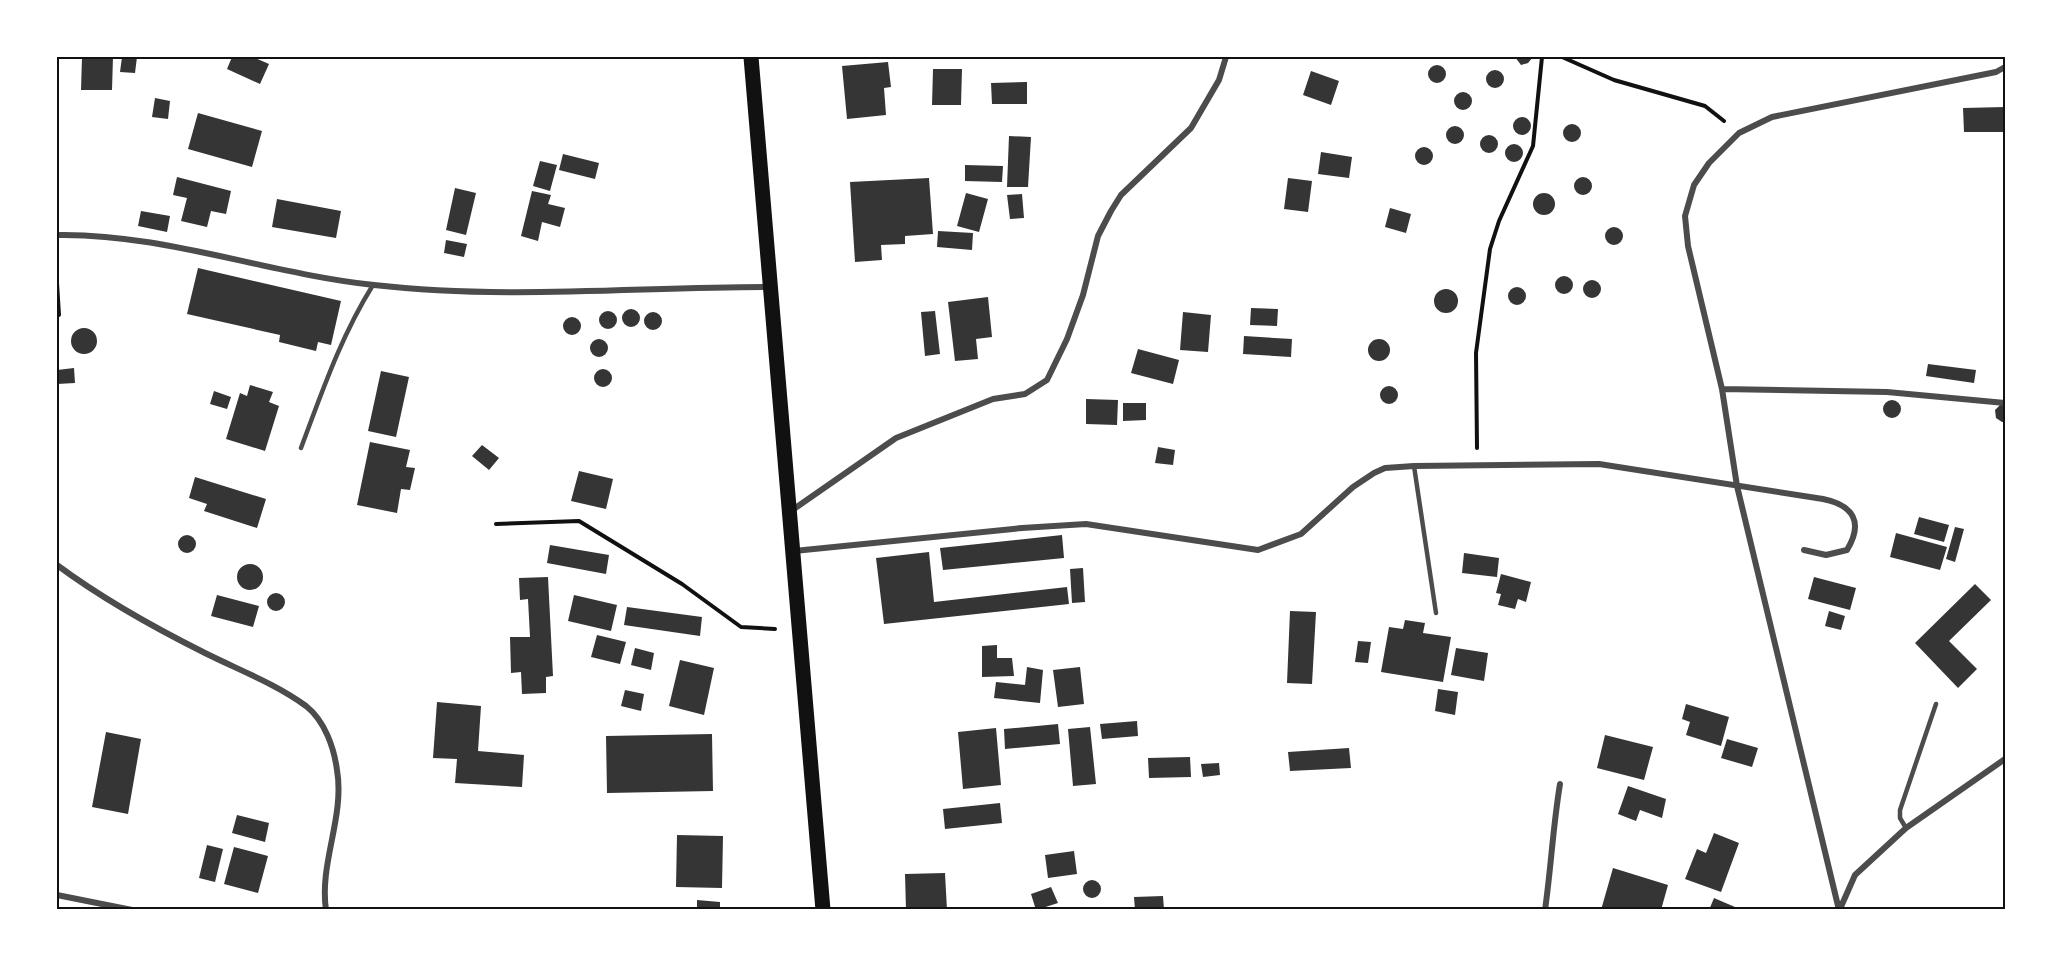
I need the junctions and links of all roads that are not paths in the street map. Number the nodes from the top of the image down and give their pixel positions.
1 (751, 57) edge
2 (1226, 57) edge
3 (2005, 67) edge
4 (57, 235) edge
5 (374, 285) junction
6 (772, 287) junction
7 (1722, 389) junction
8 (2005, 403) edge
9 (302, 448) dead end
10 (1414, 466) junction
11 (1737, 486) junction
12 (790, 511) junction
13 (1804, 550) dead end
14 (794, 552) junction
15 (57, 565) edge
16 (1436, 613) dead end
17 (1936, 704) dead end
18 (2005, 759) edge
19 (1560, 784) dead end
20 (1906, 828) junction
21 (57, 895) edge
22 (132, 910) edge
23 (326, 910) edge
24 (823, 910) edge
25 (1545, 910) edge
26 (1839, 910) edge

1 - 6 main road
2 - 12 street
3 - 7 street
4 - 5 street
5 - 6 street
5 - 9 lane
6 - 12 main road
7 - 8 street
7 - 11 street
10 - 11 street
10 - 14 street
10 - 16 lane
11 - 13 street
11 - 26 street
12 - 14 main road
14 - 24 main road
15 - 23 street
17 - 20 lane
18 - 20 street
19 - 25 street
20 - 26 street
21 - 22 street

